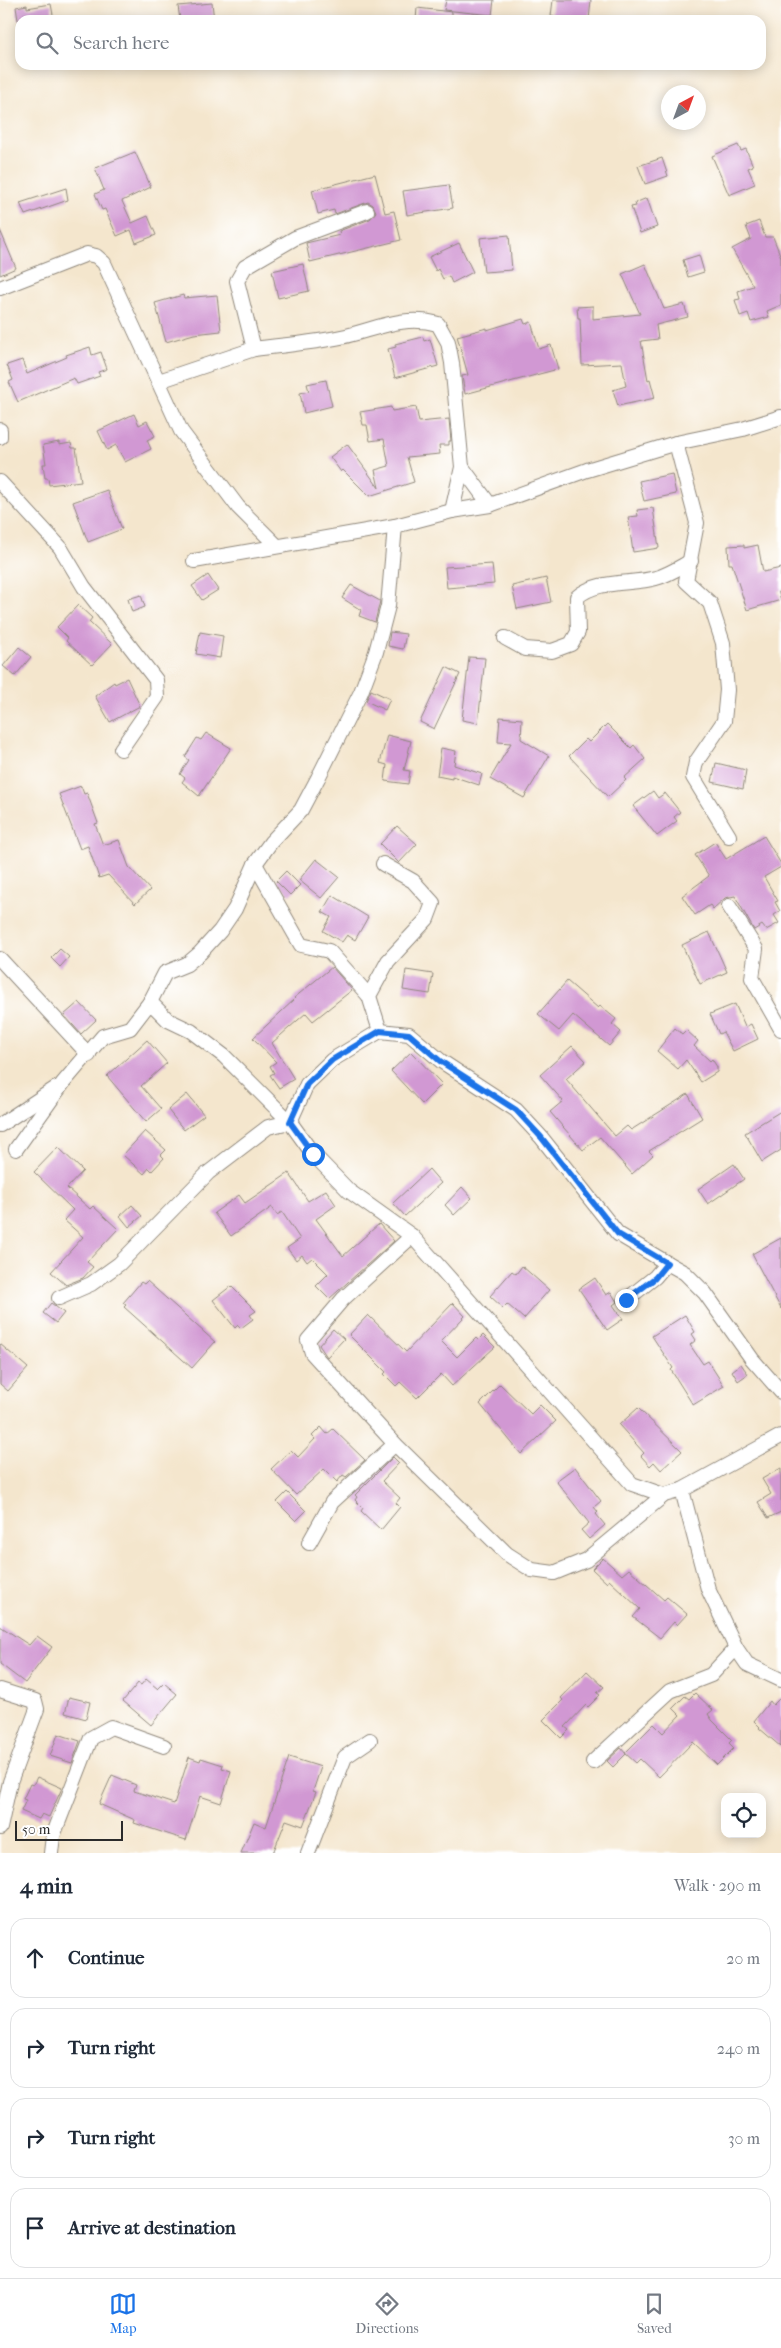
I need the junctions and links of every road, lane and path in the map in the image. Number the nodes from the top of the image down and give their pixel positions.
1 (368, 212) dead end
2 (0, 288) edge
3 (254, 349) junction
4 (159, 381) junction
5 (781, 417) edge
6 (0, 430) edge
7 (0, 437) edge
8 (676, 443) junction
9 (462, 467) junction
10 (0, 482) edge
11 (490, 505) junction
12 (452, 511) junction
13 (395, 526) junction
14 (277, 546) junction
15 (691, 561) junction
16 (194, 562) dead end
17 (505, 638) dead end
18 (121, 749) dead end
19 (729, 836) dead end
20 (256, 864) junction
21 (383, 864) dead end
22 (729, 906) dead end
23 (0, 959) edge
24 (369, 996) junction
25 (150, 1002) junction
26 (781, 1029) edge
27 (380, 1031) junction
28 (89, 1055) junction
29 (63, 1083) junction
30 (290, 1122) junction
31 (0, 1125) edge
32 (16, 1149) dead end
33 (412, 1236) junction
34 (667, 1263) junction
35 (59, 1298) dead end
36 (626, 1300) dead end
37 (781, 1392) edge
38 (781, 1436) edge
39 (395, 1444) junction
40 (682, 1490) junction
41 (664, 1495) junction
42 (309, 1543) dead end
43 (736, 1648) junction
44 (781, 1680) edge
45 (0, 1690) edge
46 (370, 1740) dead end
47 (164, 1746) dead end
48 (593, 1762) dead end
49 (0, 1828) edge
50 (51, 1853) edge
51 (308, 1853) edge

1 - 3 street
2 - 4 street
3 - 4 street
3 - 9 street
4 - 14 street
5 - 8 street
6 - 7 street
8 - 11 street
8 - 15 street
9 - 11 street
9 - 12 street
10 - 18 street
11 - 12 street
12 - 13 street
13 - 14 street
13 - 20 street
14 - 16 street
15 - 17 street
15 - 19 street
20 - 24 street
20 - 25 street
21 - 24 street
22 - 26 street
23 - 28 street
24 - 27 street
25 - 28 street
25 - 30 street
27 - 30 street
27 - 34 street
28 - 29 street
29 - 31 street
29 - 32 street
30 - 33 street
30 - 35 street
33 - 39 street
33 - 41 street
34 - 36 street
34 - 37 street
38 - 40 street
39 - 41 street
39 - 42 street
40 - 41 street
40 - 43 street
43 - 44 street
43 - 48 street
45 - 49 street
46 - 51 street
47 - 50 street

